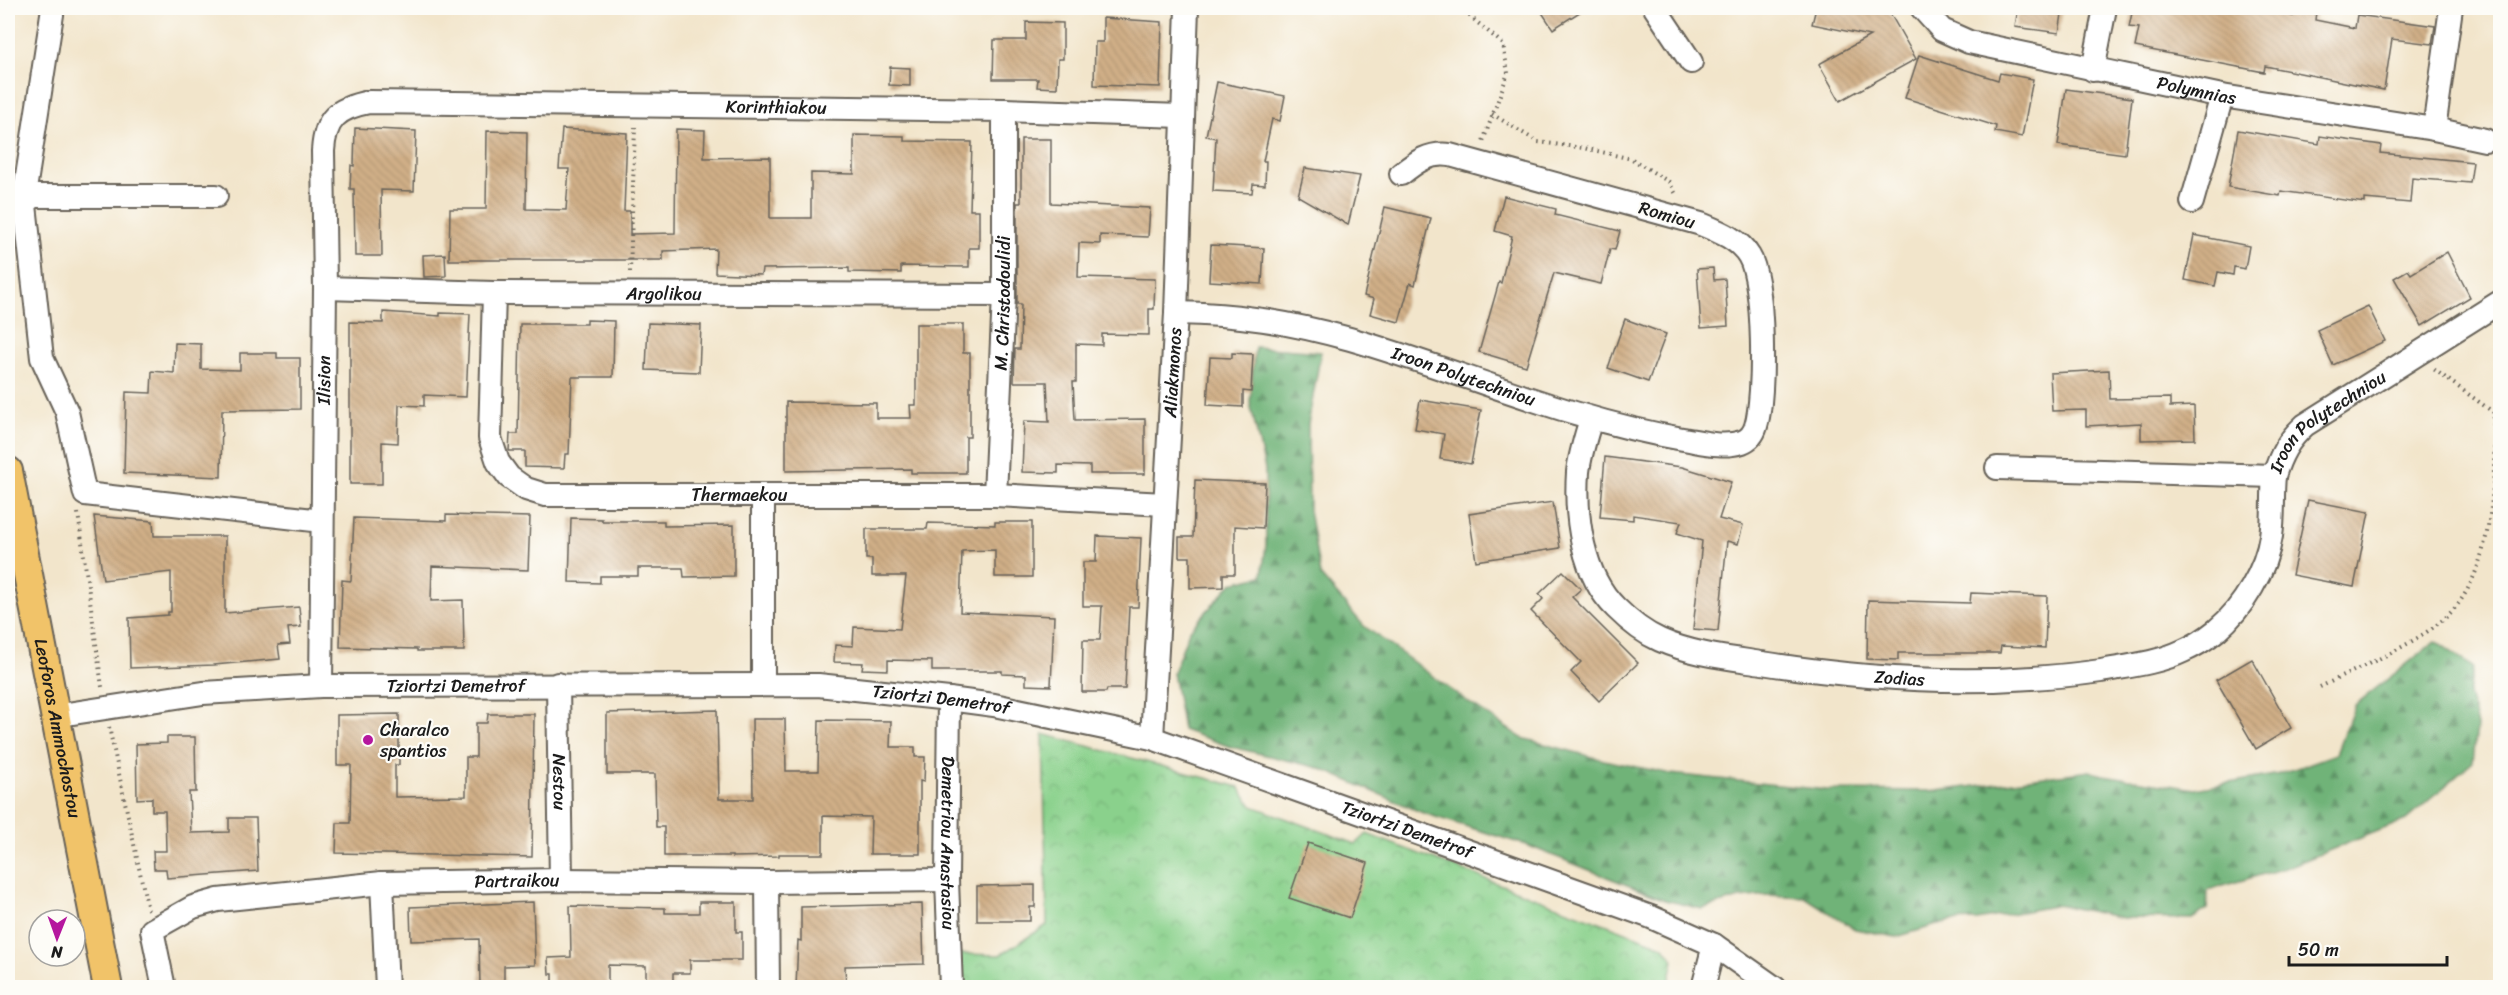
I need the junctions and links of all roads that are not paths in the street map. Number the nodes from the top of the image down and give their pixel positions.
1 (53, 8) edge
2 (1187, 8) edge
3 (1655, 8) edge
4 (1922, 8) edge
5 (2105, 8) edge
6 (2451, 8) edge
7 (1691, 62) dead end
8 (2093, 70) junction
9 (2222, 96) junction
10 (369, 102) joint
11 (1004, 110) junction
12 (1182, 116) junction
13 (2434, 129) junction
14 (2485, 140) dead end
15 (1401, 174) dead end
16 (24, 196) junction
17 (216, 196) dead end
18 (2192, 202) dead end
19 (325, 288) junction
20 (494, 293) junction
21 (1004, 295) junction
22 (2500, 302) edge
23 (1176, 313) junction
24 (1591, 419) junction
25 (1749, 439) joint
26 (1997, 468) dead end
27 (8, 471) edge
28 (2274, 476) junction
29 (995, 495) junction
30 (763, 497) junction
31 (1165, 504) junction
32 (322, 521) junction
33 (558, 684) junction
34 (763, 684) junction
35 (321, 686) junction
36 (949, 699) junction
37 (54, 716) junction
38 (1152, 738) junction
39 (561, 880) junction
40 (947, 880) junction
41 (767, 882) junction
42 (382, 884) junction
43 (1714, 945) junction
44 (108, 987) edge
45 (164, 987) edge
46 (387, 987) edge
47 (768, 987) edge
48 (951, 987) edge
49 (1702, 987) edge
50 (1775, 987) edge

1 - 16 street
2 - 12 street, Aliakmonos
3 - 7 street
4 - 8 street, Polymnias
5 - 8 street
6 - 13 street
8 - 9 street, Polymnias
9 - 13 street, Polymnias
9 - 18 street
10 - 11 street, Korinthiakou
10 - 19 street, Ilision
11 - 12 street, Korinthiakou
11 - 21 street, M. Christodoulidi
12 - 23 street, Aliakmonos
13 - 14 street, Polymnias
15 - 25 street, Romiou
16 - 17 street
16 - 32 street
19 - 20 street, Argolikou
19 - 32 street, Ilision
20 - 21 street, Argolikou
20 - 30 street, Thermaekou
21 - 29 street, M. Christodoulidi
22 - 28 street, Iroon Polytechniou
23 - 24 street, Iroon Polytechniou
23 - 31 street, Aliakmonos
24 - 25 street, Iroon Polytechniou
24 - 28 street, Zodias
26 - 28 street, Iroon Polytechniou
27 - 37 main road, Leoforos Ammochostou
29 - 30 street, Thermaekou
29 - 31 street, Thermaekou
30 - 34 street
31 - 38 street, Aliakmonos
32 - 35 street, Ilision
33 - 34 street, Tziortzi Demetrof
33 - 35 street, Tziortzi Demetrof
33 - 39 street, Nestou
34 - 36 street, Tziortzi Demetrof
35 - 37 street, Tziortzi Demetrof
36 - 38 street, Tziortzi Demetrof
36 - 40 street, Demetriou Anastasiou
37 - 44 main road, Leoforos Ammochostou
38 - 43 street, Tziortzi Demetrof
39 - 41 street, Partraikou
39 - 42 street, Partraikou
40 - 41 street, Partraikou
40 - 48 street, Demetriou Anastasiou
41 - 47 street
42 - 45 street, Partraikou
42 - 46 street
43 - 49 street
43 - 50 street, Tziortzi Demetrof

